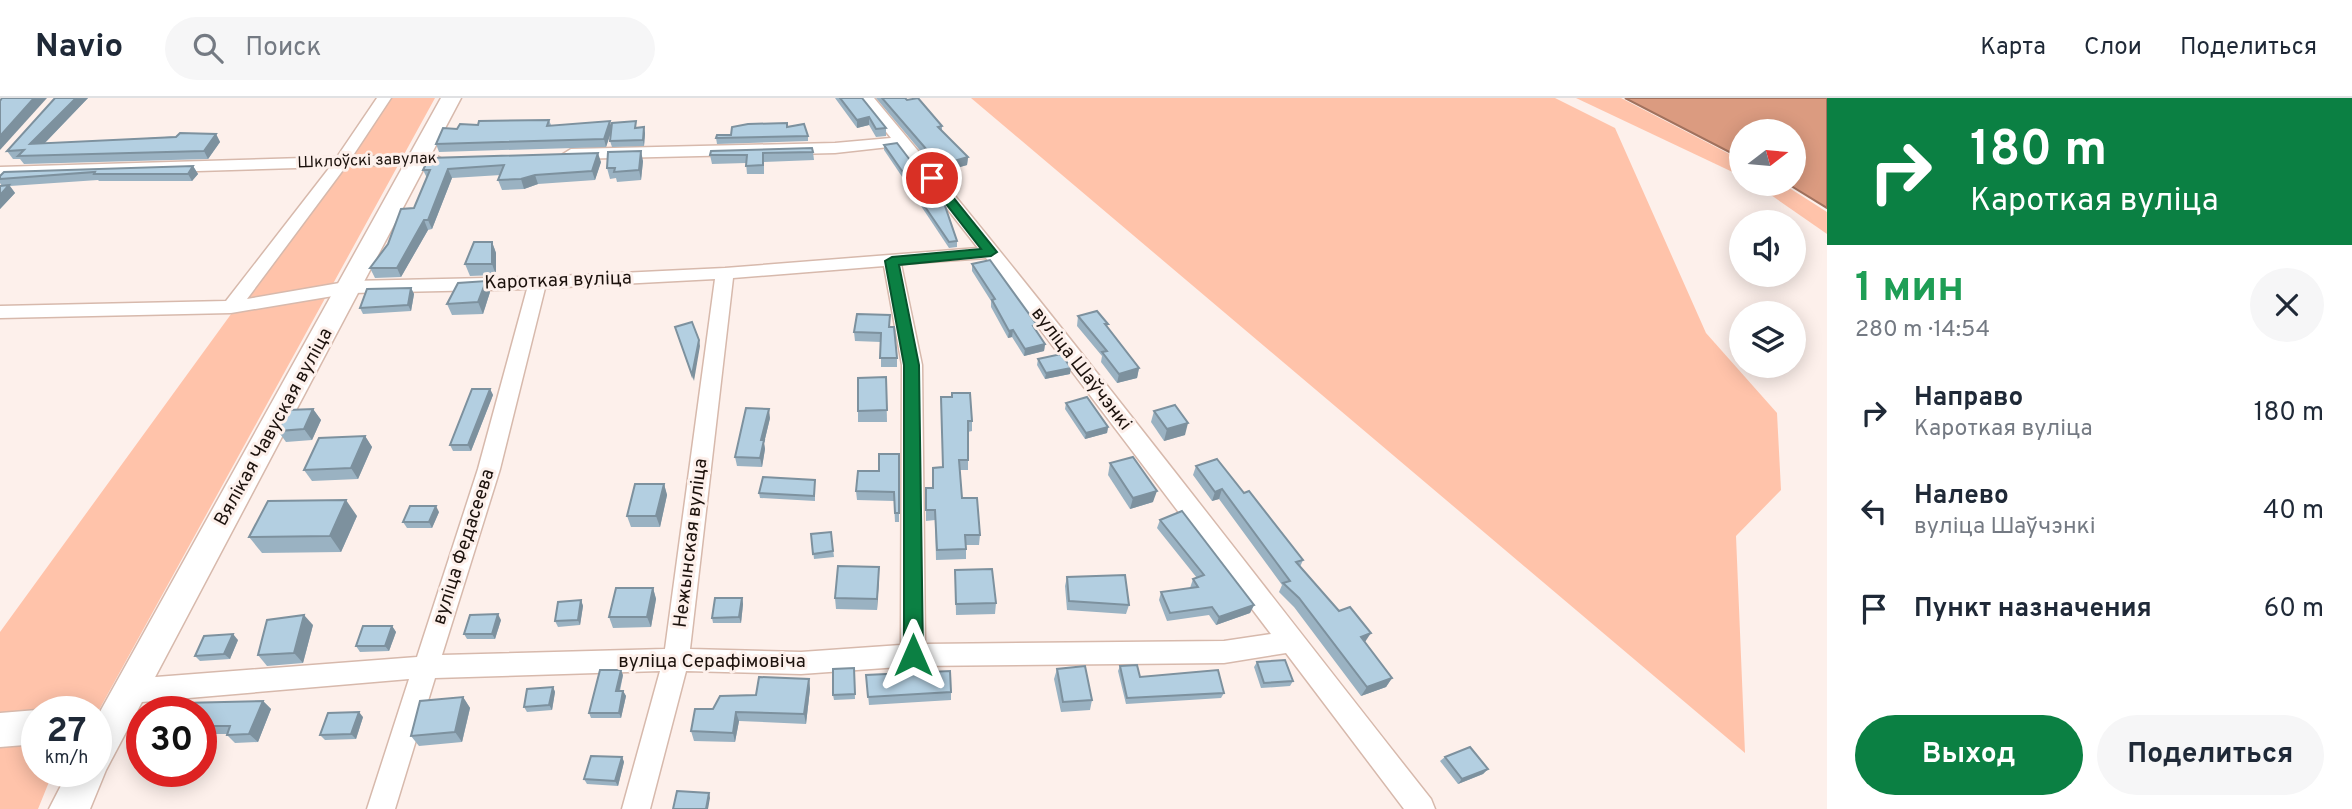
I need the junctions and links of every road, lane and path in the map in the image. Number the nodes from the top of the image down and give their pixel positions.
1 (384, 98) edge
2 (451, 98) edge
3 (866, 98) edge
4 (901, 141) junction
5 (553, 155) edge
6 (457, 158) edge
7 (416, 159) junction
8 (342, 161) junction
9 (0, 172) edge
10 (991, 252) junction
11 (892, 261) junction
12 (725, 272) junction
13 (537, 283) junction
14 (351, 287) junction
15 (230, 307) junction
16 (0, 312) edge
17 (1294, 641) junction
18 (913, 655) junction
19 (676, 660) junction
20 (426, 667) junction
21 (130, 691) junction
22 (112, 722) edge
23 (21, 728) edge
24 (0, 730) edge
25 (80, 787) edge
26 (69, 809) edge
27 (381, 809) edge
28 (636, 809) edge
29 (1421, 809) edge

1 - 8 street
2 - 7 main road, Вялікая Чавуская вуліца
3 - 4 street, вуліца Шаўчэнкі
4 - 5 street
4 - 10 street, вуліца Шаўчэнкі
6 - 7 street, Шклоўскі завулак
7 - 8 street, Шклоўскі завулак
7 - 14 main road, Вялікая Чавуская вуліца
8 - 9 street, Шклоўскі завулак
8 - 15 street
10 - 11 street, Кароткая вуліца
10 - 17 street, вуліца Шаўчэнкі
11 - 12 street, Кароткая вуліца
11 - 18 street
12 - 13 street, Кароткая вуліца
12 - 19 street, Нежынская вуліца
13 - 14 street, Кароткая вуліца
13 - 20 street, вуліца Федасеева
14 - 15 street, Кароткая вуліца
14 - 21 main road, Вялікая Чавуская вуліца
15 - 16 street, Кароткая вуліца
17 - 18 street, вуліца Серафімовіча
17 - 29 street, вуліца Шаўчэнкі
18 - 19 street, вуліца Серафімовіча
19 - 20 street, вуліца Серафімовіча
19 - 28 street, Нежынская вуліца
20 - 21 street, вуліца Серафімовіча
20 - 27 street, вуліца Федасеева
21 - 22 main road, Вялікая Чавуская вуліца
23 - 24 main road
25 - 26 main road

